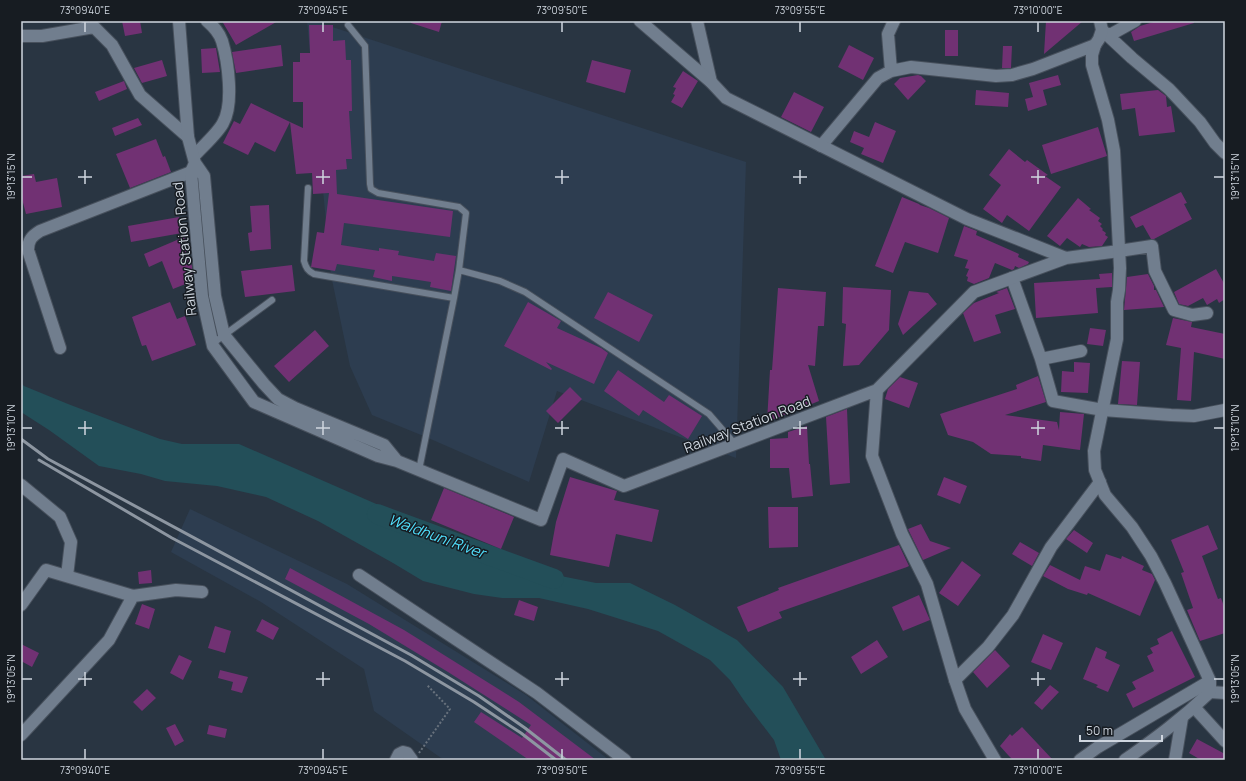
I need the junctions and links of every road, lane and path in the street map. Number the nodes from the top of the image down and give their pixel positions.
1 (179, 21) edge
2 (207, 21) edge
3 (640, 21) edge
4 (697, 21) edge
5 (894, 21) edge
6 (1135, 21) edge
7 (91, 24) edge
8 (348, 25) dead end
9 (1103, 29) edge
10 (21, 36) edge
11 (1095, 45) junction
12 (891, 71) junction
13 (711, 82) junction
14 (188, 137) junction
15 (821, 146) junction
16 (1225, 153) edge
17 (195, 165) junction
18 (308, 188) dead end
19 (1119, 251) junction
20 (1066, 258) junction
21 (26, 259) edge
22 (459, 270) junction
23 (1012, 278) junction
24 (454, 298) junction
25 (272, 300) dead end
26 (1207, 313) dead end
27 (224, 335) junction
28 (212, 344) junction
29 (60, 348) dead end
30 (1081, 351) dead end
31 (1041, 358) junction
32 (877, 390) junction
33 (1103, 410) junction
34 (1225, 410) edge
35 (735, 444) junction
36 (397, 461) junction
37 (419, 470) junction
38 (1100, 482) junction
39 (21, 485) edge
40 (359, 575) dead end
41 (67, 576) junction
42 (202, 592) dead end
43 (133, 596) junction
44 (21, 605) edge
45 (955, 680) junction
46 (427, 684) dead end
47 (1210, 687) junction
48 (1225, 693) edge
49 (1194, 708) junction
50 (1182, 718) junction
51 (21, 735) edge
52 (1225, 741) edge
53 (416, 757) edge
54 (396, 760) edge
55 (625, 760) edge
56 (995, 760) edge
57 (1080, 760) edge
58 (1124, 760) edge
59 (1175, 760) edge

1 - 14 street, Railway Station Road
2 - 17 street
3 - 13 street
4 - 13 street
5 - 12 street
6 - 9 street
7 - 10 street
7 - 14 street
8 - 22 lane
9 - 11 street
9 - 16 street
11 - 12 street
11 - 19 street
12 - 15 street
13 - 15 street
14 - 17 street, Railway Station Road
15 - 20 street
17 - 21 street
17 - 27 street, Railway Station Road
17 - 28 street, Railway Station Road
18 - 24 lane
19 - 20 street, Railway Station Road
19 - 26 street, Railway Station Road
19 - 33 street
20 - 23 street, Railway Station Road
21 - 29 street
22 - 24 lane
22 - 35 lane
23 - 31 street
23 - 32 street, Railway Station Road
24 - 37 lane
25 - 27 lane
27 - 28 lane
27 - 36 street, Railway Station Road
28 - 36 street, Railway Station Road
30 - 31 street
31 - 33 street
32 - 35 street, Railway Station Road
32 - 45 street
33 - 34 street
33 - 38 street
35 - 37 street, Railway Station Road
36 - 37 street, Railway Station Road
38 - 45 street
38 - 47 street
39 - 41 street
40 - 55 street
41 - 43 street
41 - 44 street
42 - 43 street
43 - 51 street
45 - 56 street
46 - 53 path
47 - 48 street
47 - 49 street
47 - 57 street
49 - 50 street
49 - 52 street
50 - 58 street
50 - 59 street
53 - 54 street

